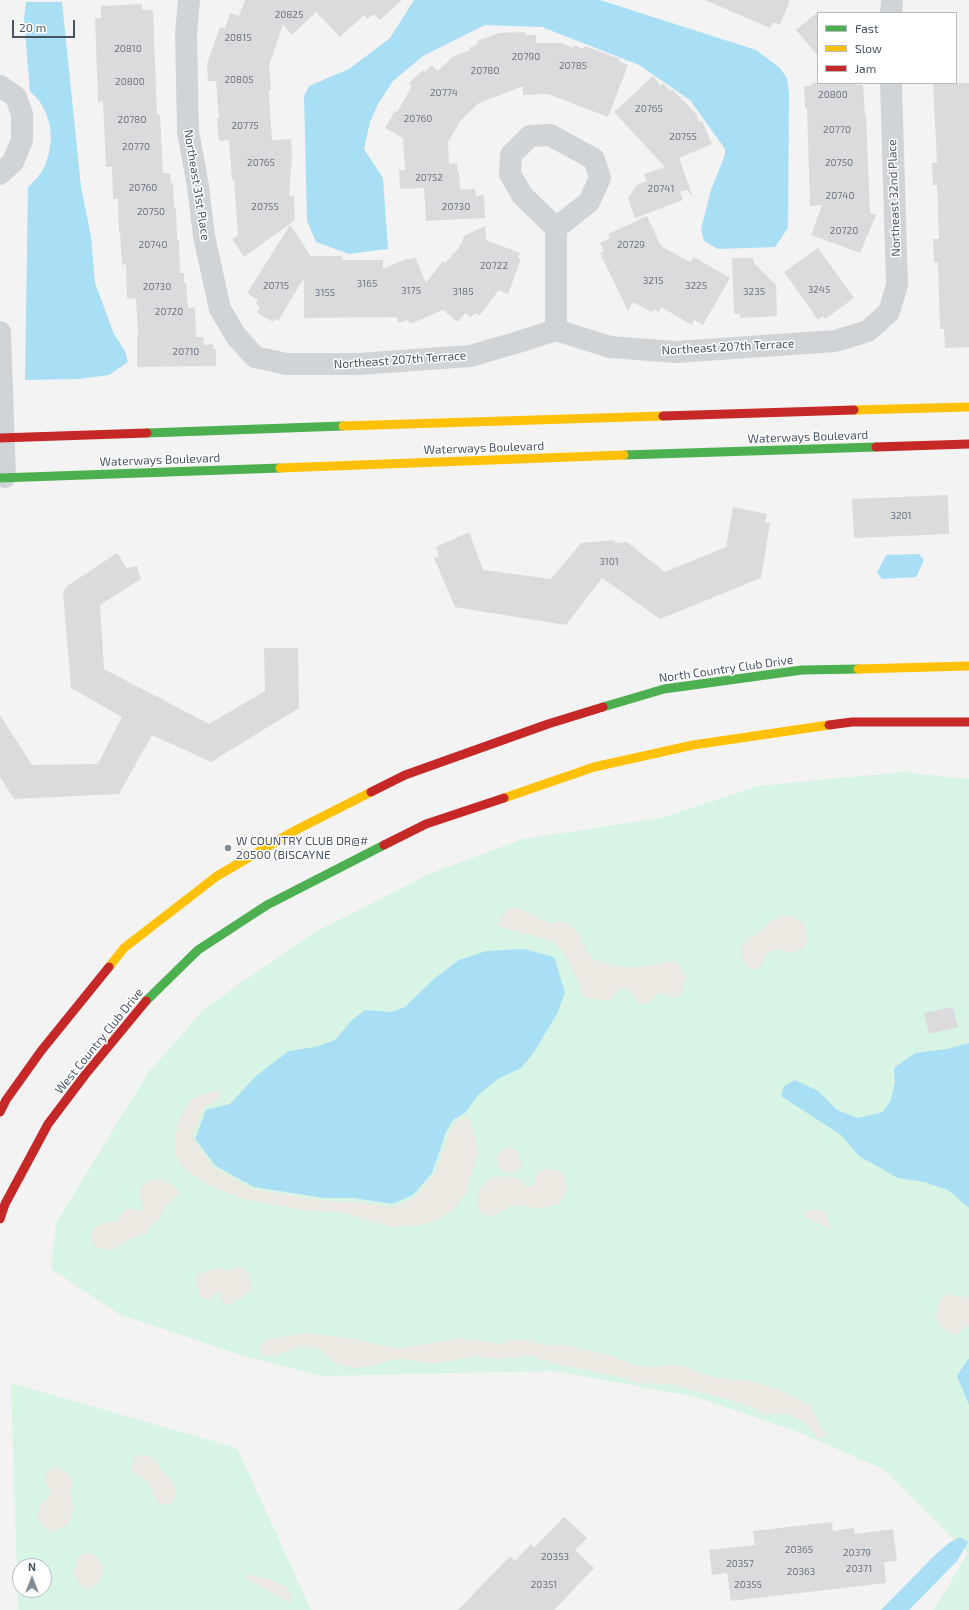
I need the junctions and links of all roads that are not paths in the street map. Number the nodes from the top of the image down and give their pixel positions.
1 (189, 0) edge
2 (892, 0) edge
3 (891, 12) edge
4 (891, 84) edge
5 (0, 86) edge
6 (0, 174) edge
7 (556, 228) dead end
8 (889, 312) joint
9 (556, 330) junction
10 (0, 332) edge
11 (255, 357) joint
12 (969, 407) edge
13 (2, 438) edge
14 (969, 444) edge
15 (2, 477) edge
16 (969, 666) edge
17 (969, 722) edge
18 (0, 1112) edge
19 (0, 1218) edge

1 - 11 street, Northeast 31st Place
2 - 3 street
4 - 8 street, Northeast 32nd Place
5 - 6 street
7 - 9 street
8 - 9 street, Northeast 207th Terrace
9 - 11 street, Northeast 207th Terrace
10 - 13 street
12 - 13 street, Waterways Boulevard
13 - 15 street
14 - 15 street, Waterways Boulevard
16 - 18 street, North Country Club Drive
17 - 19 street, West Country Club Drive

